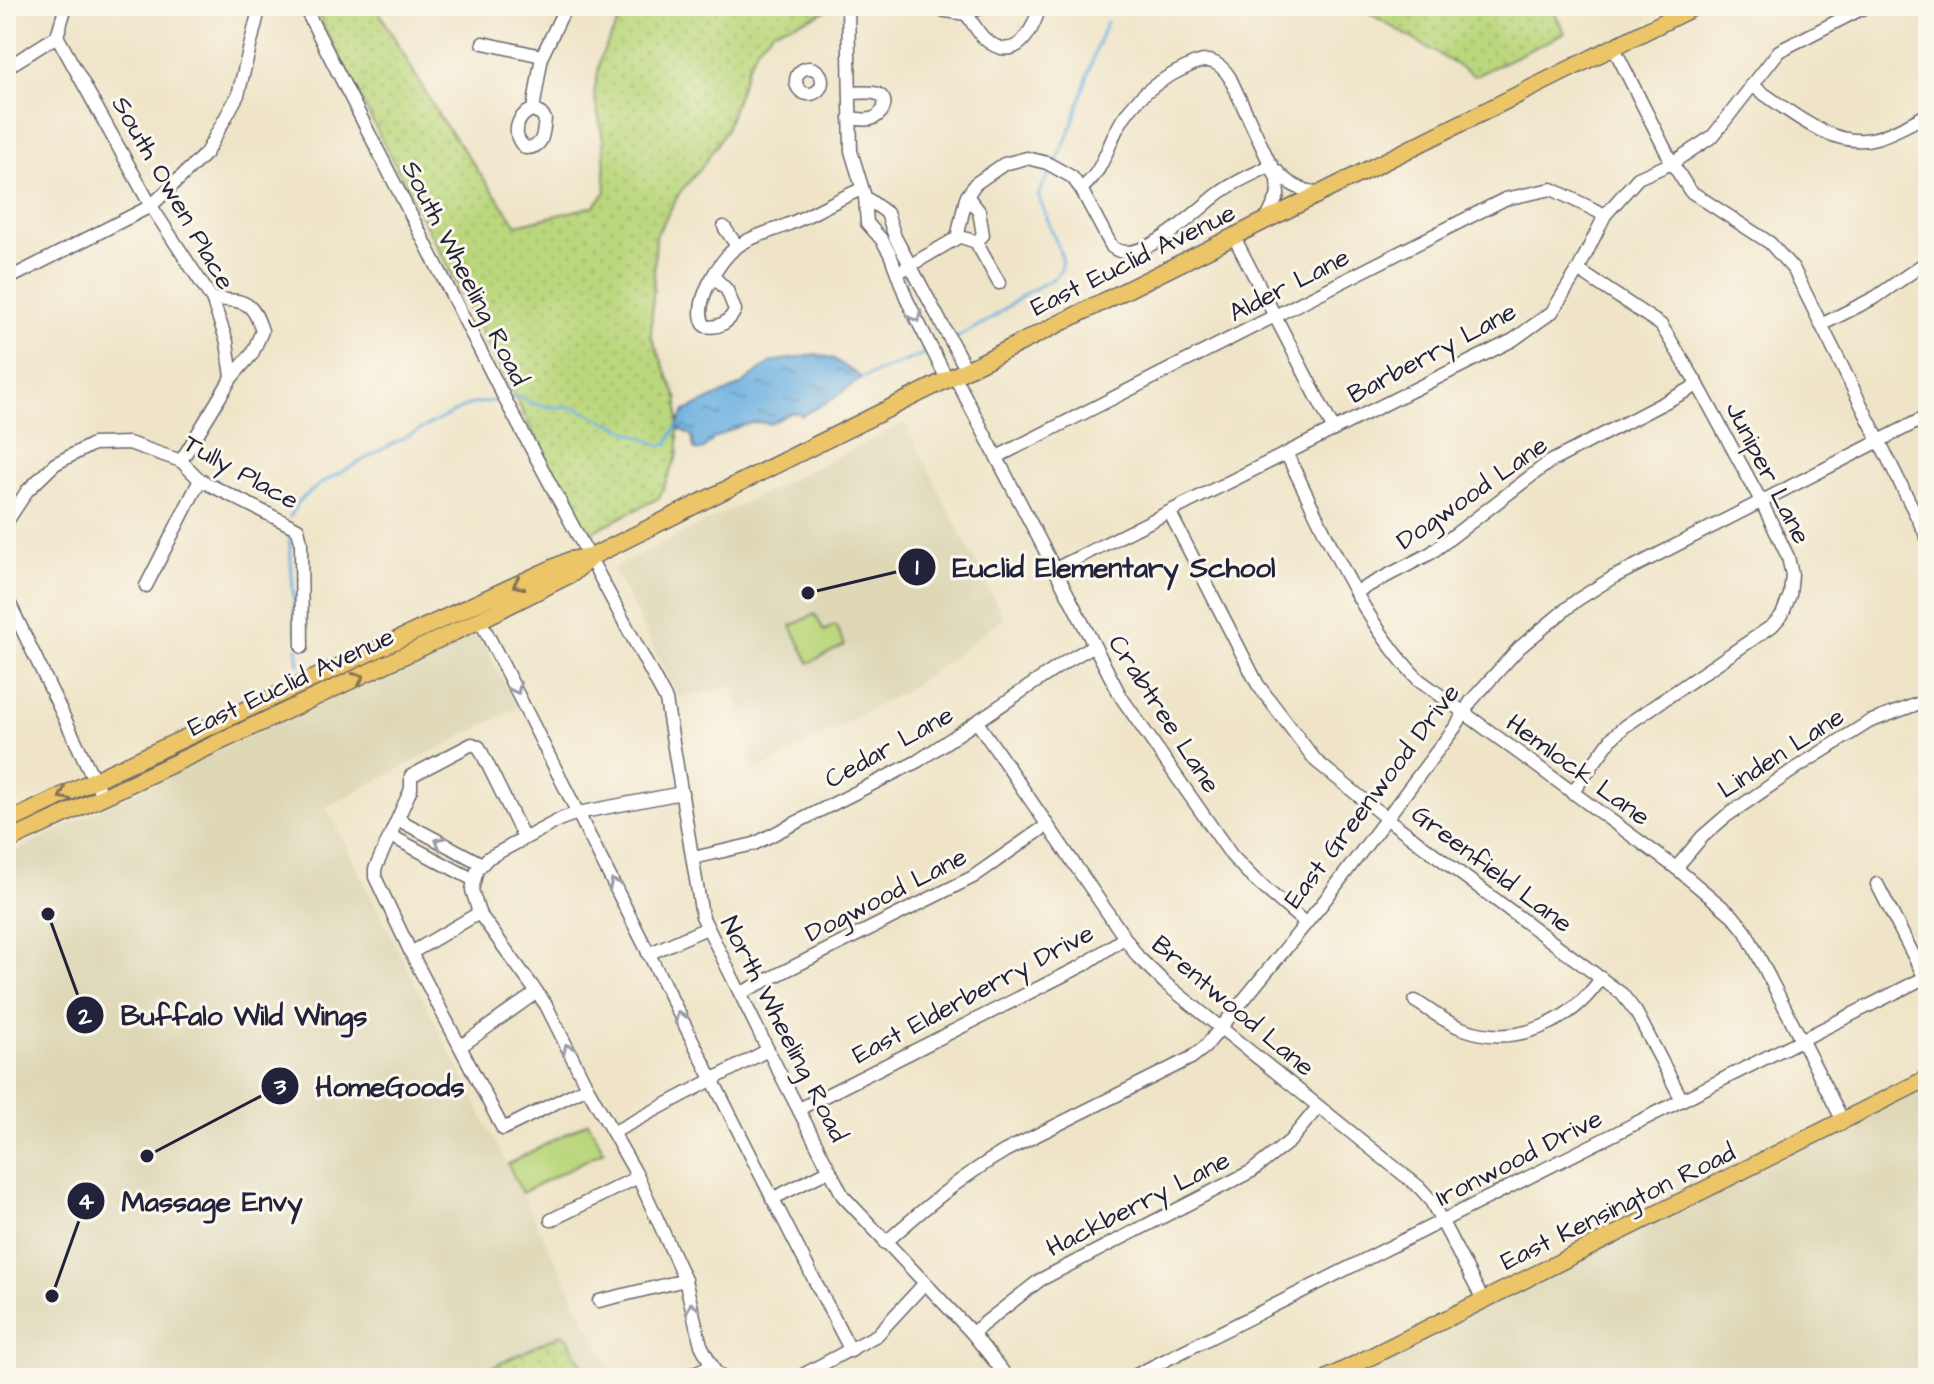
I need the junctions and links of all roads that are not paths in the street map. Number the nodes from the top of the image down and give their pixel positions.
1 (66, 6) edge
2 (260, 6) edge
3 (304, 6) edge
4 (566, 6) edge
5 (848, 6) edge
6 (913, 6) edge
7 (985, 6) edge
8 (1040, 6) edge
9 (1696, 6) edge
10 (1867, 6) edge
11 (966, 14) junction
12 (60, 30) junction
13 (483, 43) dead end
14 (1614, 48) junction
15 (542, 56) junction
16 (6, 68) edge
17 (822, 82) dead end
18 (1751, 85) junction
19 (850, 86) junction
20 (533, 110) dead end
21 (1928, 114) edge
22 (850, 118) junction
23 (1672, 163) junction
24 (1272, 165) junction
25 (1081, 189) junction
26 (864, 193) junction
27 (1321, 194) junction
28 (967, 196) junction
29 (151, 206) junction
30 (1605, 215) junction
31 (1266, 221) junction
32 (724, 227) dead end
33 (958, 236) junction
34 (1234, 237) junction
35 (976, 242) junction
36 (737, 246) junction
37 (1928, 261) edge
38 (907, 267) junction
39 (1578, 270) junction
40 (713, 276) dead end
41 (6, 280) edge
42 (999, 283) dead end
43 (212, 299) junction
44 (1277, 316) junction
45 (1821, 325) junction
46 (956, 374) junction
47 (232, 377) junction
48 (1698, 385) junction
49 (1928, 416) edge
50 (1334, 430) junction
51 (1878, 442) junction
52 (1287, 455) junction
53 (997, 457) junction
54 (181, 461) junction
55 (200, 480) junction
56 (1761, 501) junction
57 (1170, 513) junction
58 (6, 523) edge
59 (1928, 539) edge
60 (591, 557) junction
61 (1055, 569) junction
62 (146, 586) dead end
63 (1356, 592) junction
64 (6, 596) edge
65 (480, 620) junction
66 (1093, 646) junction
67 (302, 647) dead end
68 (1928, 700) edge
69 (1463, 714) junction
70 (977, 722) junction
71 (94, 780) junction
72 (682, 793) junction
73 (1572, 793) junction
74 (102, 796) junction
75 (578, 813) junction
76 (1386, 818) junction
77 (399, 820) junction
78 (6, 823) edge
79 (1046, 826) junction
80 (391, 836) junction
81 (524, 838) junction
82 (6, 842) edge
83 (693, 858) junction
84 (482, 864) junction
85 (1676, 868) junction
86 (474, 880) junction
87 (1877, 884) dead end
88 (479, 913) junction
89 (1305, 923) junction
90 (707, 928) junction
91 (1124, 938) junction
92 (411, 953) junction
93 (648, 954) junction
94 (1926, 977) edge
95 (1601, 978) junction
96 (537, 992) junction
97 (741, 993) junction
98 (1415, 1001) dead end
99 (1221, 1028) junction
100 (1802, 1040) junction
101 (461, 1046) junction
102 (768, 1050) junction
103 (1928, 1078) edge
104 (711, 1080) junction
105 (587, 1087) junction
106 (1682, 1100) junction
107 (1318, 1107) junction
108 (799, 1109) junction
109 (1843, 1121) junction
110 (614, 1132) junction
111 (830, 1170) junction
112 (638, 1177) junction
113 (772, 1199) junction
114 (551, 1220) dead end
115 (1442, 1222) junction
116 (885, 1243) junction
117 (685, 1280) junction
118 (924, 1284) junction
119 (1483, 1300) junction
120 (599, 1301) dead end
121 (972, 1333) junction
122 (851, 1351) junction
123 (712, 1365) junction
124 (683, 1378) edge
125 (722, 1378) edge
126 (798, 1378) edge
127 (1008, 1378) edge
128 (1130, 1378) edge
129 (1328, 1378) edge

1 - 12 street
2 - 29 street
3 - 60 street, South Wheeling Road
4 - 15 street
5 - 19 street
6 - 11 street
7 - 11 street
8 - 11 street
9 - 14 main road, East Euclid Avenue
10 - 18 street, Barberry Lane
12 - 16 street
12 - 29 street, South Owen Place
13 - 15 street
14 - 23 street
14 - 27 main road, East Euclid Avenue
15 - 20 street
17 - 19 street
18 - 21 street
18 - 23 street, Barberry Lane
19 - 22 street
19 - 22 street
22 - 26 street
23 - 30 street, Barberry Lane
23 - 45 street
24 - 25 street
24 - 25 street
24 - 27 street
24 - 31 street
25 - 28 street
26 - 36 street
26 - 38 street
26 -> 46 street
27 - 31 main road, East Euclid Avenue
28 - 33 street
28 - 35 street
29 - 41 street
29 - 43 street, South Owen Place
30 - 39 street, Barberry Lane
30 - 44 street, Alder Lane
31 - 34 main road, East Euclid Avenue
32 - 36 street
33 - 35 street
33 - 38 street
34 - 44 street
34 - 46 main road, East Euclid Avenue
35 - 42 street
36 - 40 street
37 - 45 street
38 - 46 street
39 - 48 street, Juniper Lane
39 - 50 street, Barberry Lane
43 - 47 street, South Owen Place
43 - 47 street
44 - 50 street
44 - 53 street, Alder Lane
45 - 51 street
46 - 53 street, Crabtree Lane
46 - 60 main road, East Euclid Avenue
47 - 54 street
48 - 56 street, Juniper Lane
48 - 63 street, Dogwood Lane
49 - 51 street, East Greenwood Drive
50 - 52 street, Barberry Lane
51 - 56 street, East Greenwood Drive
51 - 59 street
52 - 57 street, Barberry Lane
52 - 63 street, Hemlock Lane
53 - 61 street, Crabtree Lane
54 - 55 street, Tully Place
54 - 58 street, Tully Place
55 - 62 street
55 - 67 street, Tully Place
56 - 69 street, East Greenwood Drive
56 - 73 street, Juniper Lane
57 - 61 street, Barberry Lane
57 - 76 street, Greenfield Lane
60 - 65 main road, East Euclid Avenue
60 -> 71 main road, East Euclid Avenue
60 - 72 street, North Wheeling Road
61 - 66 street, Crabtree Lane
63 - 69 street, Hemlock Lane
64 - 71 street
74 -> 65 main road, East Euclid Avenue
65 -> 75 street
66 - 70 street, Cedar Lane
66 - 89 street, Crabtree Lane
68 - 85 street, Linden Lane
69 - 73 street, Hemlock Lane
69 - 76 street, East Greenwood Drive
70 - 79 street, Brentwood Lane
70 - 83 street, Cedar Lane
71 - 74 street
71 -> 78 main road, East Euclid Avenue
72 - 75 street
72 - 83 street, North Wheeling Road
73 - 85 street, Hemlock Lane
74 - 82 main road, East Euclid Avenue
75 - 81 street
93 -> 75 street
76 - 89 street, East Greenwood Drive
76 - 95 street, Greenfield Lane
77 - 80 street
77 - 81 street
84 -> 77 street
79 - 91 street, Brentwood Lane
79 - 97 street, Dogwood Lane
80 - 86 street
80 - 92 street
81 - 84 street
83 - 90 street, North Wheeling Road
84 - 86 street
85 - 100 street, Hemlock Lane
86 - 88 street
87 - 94 street
88 - 92 street
88 - 96 street
89 - 99 street, East Greenwood Drive
90 - 93 street
90 - 97 street, North Wheeling Road
91 - 99 street, Brentwood Lane
91 - 108 street, East Elderberry Drive
92 - 101 street
104 -> 93 street
94 - 100 street, Ironwood Drive
95 - 98 street
95 - 106 street, Greenfield Lane
96 - 101 street
105 -> 96 street
97 - 102 street, North Wheeling Road
99 - 107 street, Brentwood Lane
99 - 116 street, East Greenwood Drive
100 - 106 street, Ironwood Drive
100 - 109 street, Hemlock Lane
101 - 105 street
102 - 104 street
102 - 108 street, North Wheeling Road
103 - 109 main road, East Kensington Road
104 - 110 street
104 - 113 street
105 - 110 street
106 - 115 street, Ironwood Drive
107 - 115 street, Brentwood Lane
107 - 121 street, Hackberry Lane
108 - 111 street, North Wheeling Road
109 - 119 main road, East Kensington Road
110 - 112 street
111 - 113 street
111 - 116 street, North Wheeling Road
112 - 114 street
112 - 117 street
113 - 122 street
115 - 119 street, Brentwood Lane
115 - 128 street, Ironwood Drive
116 - 118 street, North Wheeling Road
117 - 120 street
123 -> 117 street
118 - 121 street, North Wheeling Road
118 - 122 street
119 - 129 main road, East Kensington Road
121 - 127 street, North Wheeling Road
122 - 126 street
123 - 124 street
123 - 125 street

